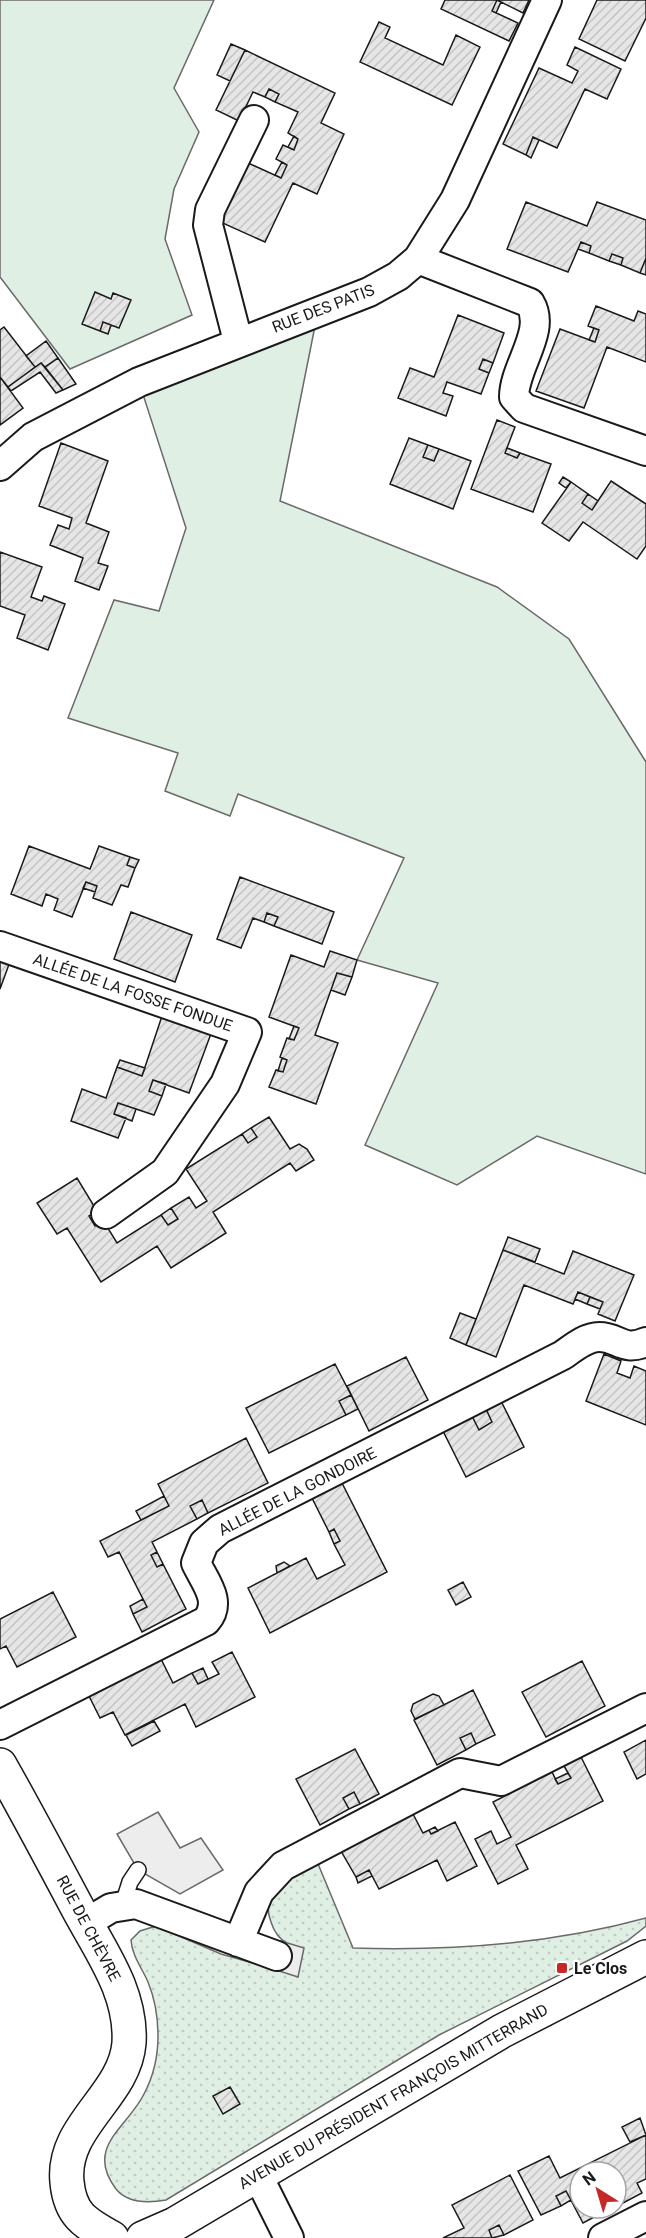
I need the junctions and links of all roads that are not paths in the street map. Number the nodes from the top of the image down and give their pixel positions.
1 (547, 0) edge
2 (254, 120) dead end
3 (418, 259) junction
4 (238, 341) junction
5 (646, 451) edge
6 (0, 466) edge
7 (0, 946) edge
8 (106, 1215) dead end
9 (646, 1342) edge
10 (646, 1708) edge
11 (0, 1725) edge
12 (0, 1765) edge
13 (138, 1870) dead end
14 (123, 1904) junction
15 (86, 1923) junction
16 (238, 1942) junction
17 (277, 1956) dead end
18 (646, 1958) edge
19 (257, 2174) junction
20 (646, 2216) edge
21 (93, 2234) edge
22 (143, 2238) edge
23 (289, 2238) edge
24 (603, 2238) edge

1 - 3 street, RUE DES PATIS
2 - 4 street
3 - 4 street, RUE DES PATIS
3 - 5 street
4 - 6 street, RUE DES PATIS
7 - 8 street, ALLÉE DE LA FOSSE FONDUE
9 - 11 street, ALLÉE DE LA GONDOIRE
10 - 16 street
12 - 15 street, RUE DE CHÈVRE
13 - 14 lane
14 - 15 street
14 - 16 street
15 - 21 street, RUE DE CHÈVRE
16 - 17 street
18 - 19 street, AVENUE DU PRÉSIDENT FRANÇOIS MITTERRAND
19 - 22 street, AVENUE DU PRÉSIDENT FRANÇOIS MITTERRAND
19 - 23 street
20 - 24 street

